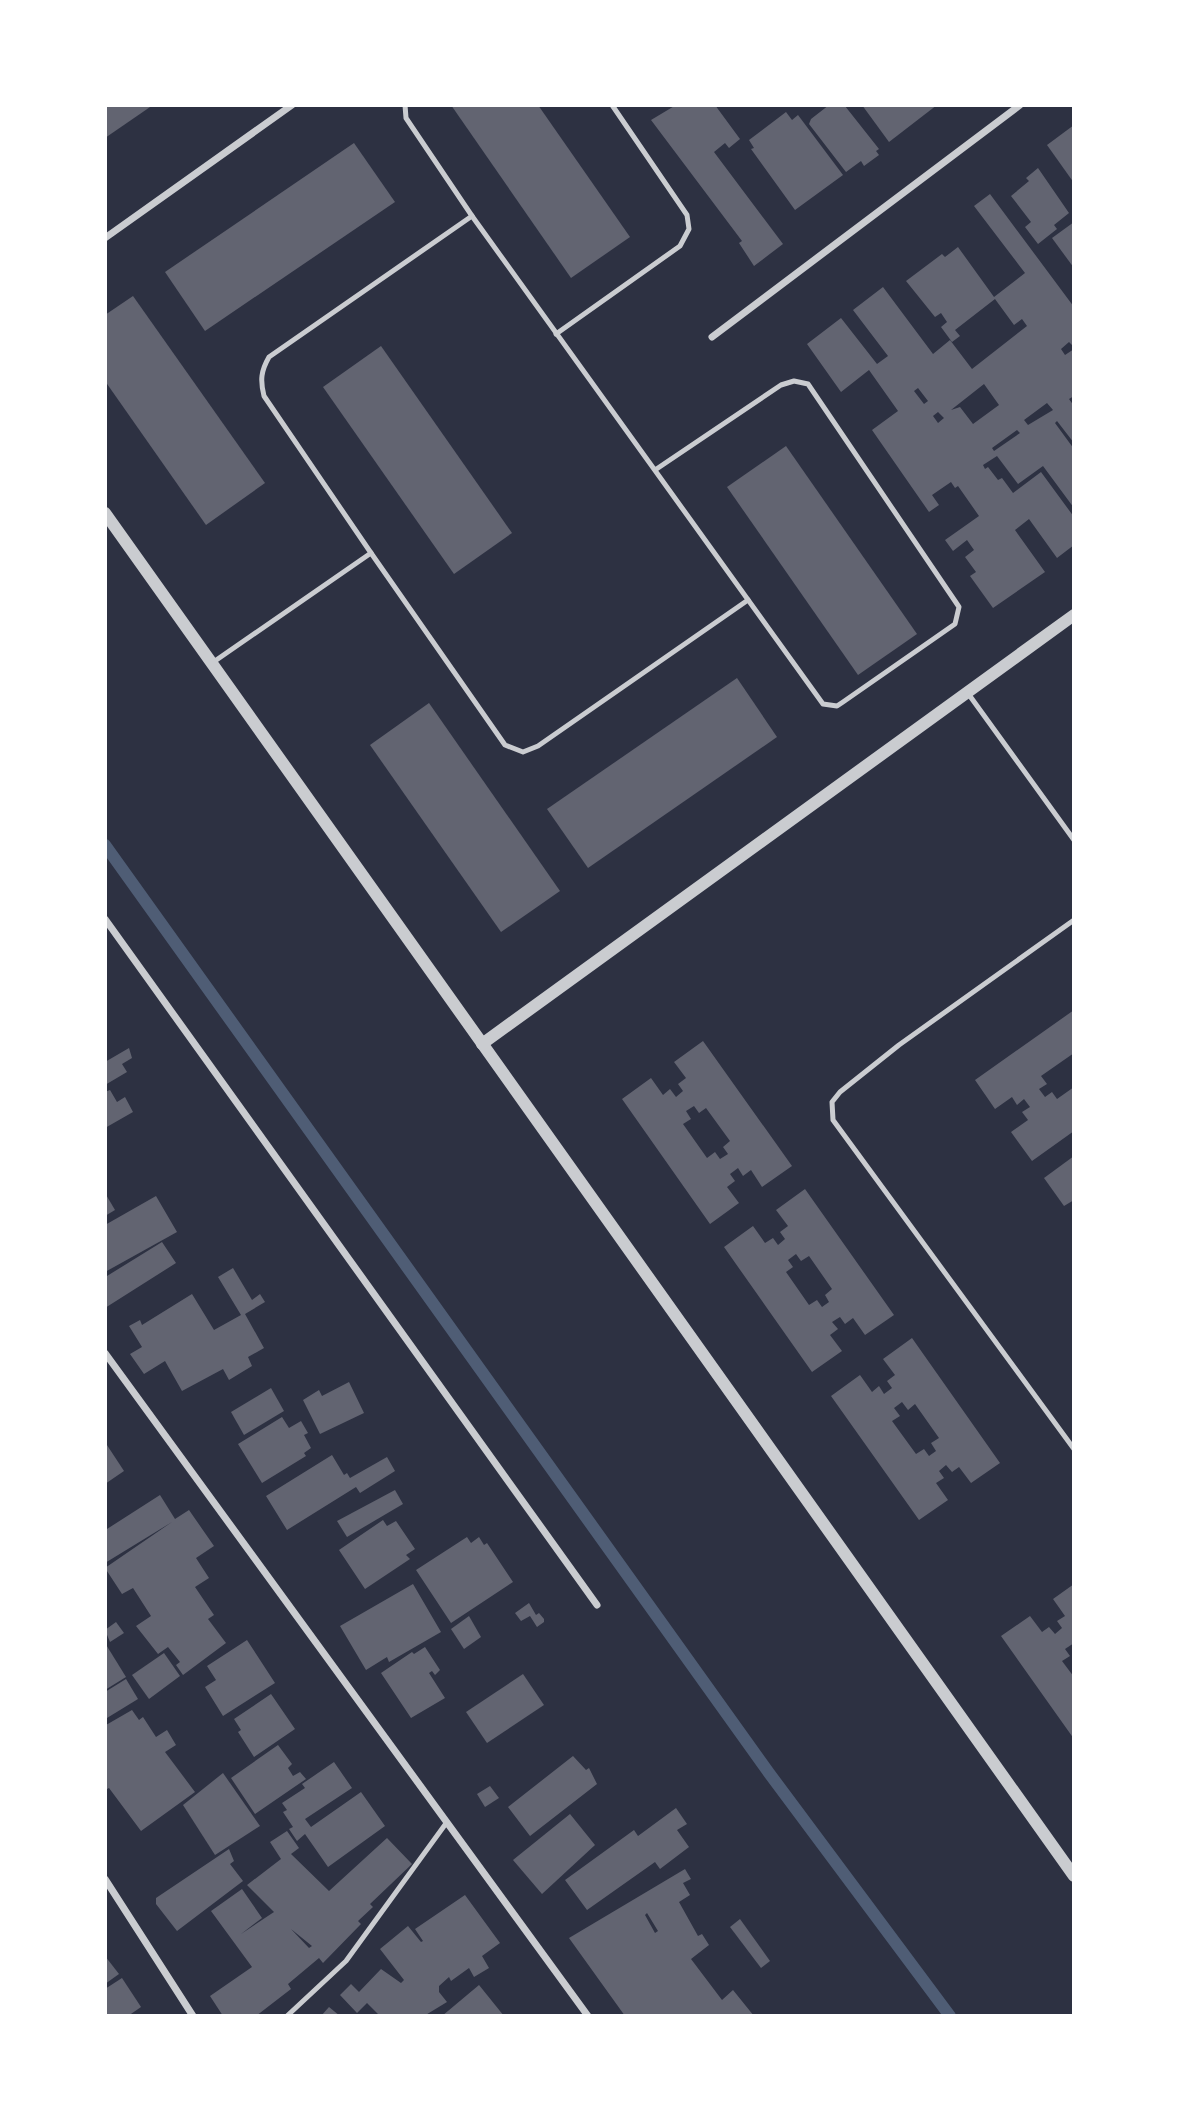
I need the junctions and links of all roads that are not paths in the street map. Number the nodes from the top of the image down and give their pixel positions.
1 (292, 105) edge
2 (405, 105) edge
3 (612, 105) edge
4 (1020, 105) edge
5 (472, 216) junction
6 (105, 238) edge
7 (556, 334) junction
8 (712, 337) dead end
9 (655, 470) junction
10 (105, 513) edge
11 (371, 554) junction
12 (748, 600) junction
13 (1074, 615) edge
14 (212, 663) junction
15 (967, 692) junction
16 (1074, 840) edge
17 (105, 919) edge
18 (1074, 920) edge
19 (482, 1044) junction
20 (105, 1353) edge
21 (1074, 1449) edge
22 (597, 1605) dead end
23 (447, 1822) junction
24 (1074, 1876) edge
25 (105, 1879) edge
26 (192, 2016) edge
27 (287, 2016) edge
28 (588, 2016) edge

1 - 6 street
2 - 5 lane
3 - 7 lane
4 - 8 street
5 - 7 lane
5 - 11 lane
7 - 9 lane
9 - 12 lane
9 - 12 lane
10 - 14 street
11 - 12 lane
11 - 14 lane
13 - 15 street
14 - 19 street
15 - 16 lane
15 - 19 street
17 - 22 street
18 - 21 lane
19 - 24 street
20 - 23 street
23 - 27 lane
23 - 28 street
25 - 26 street

